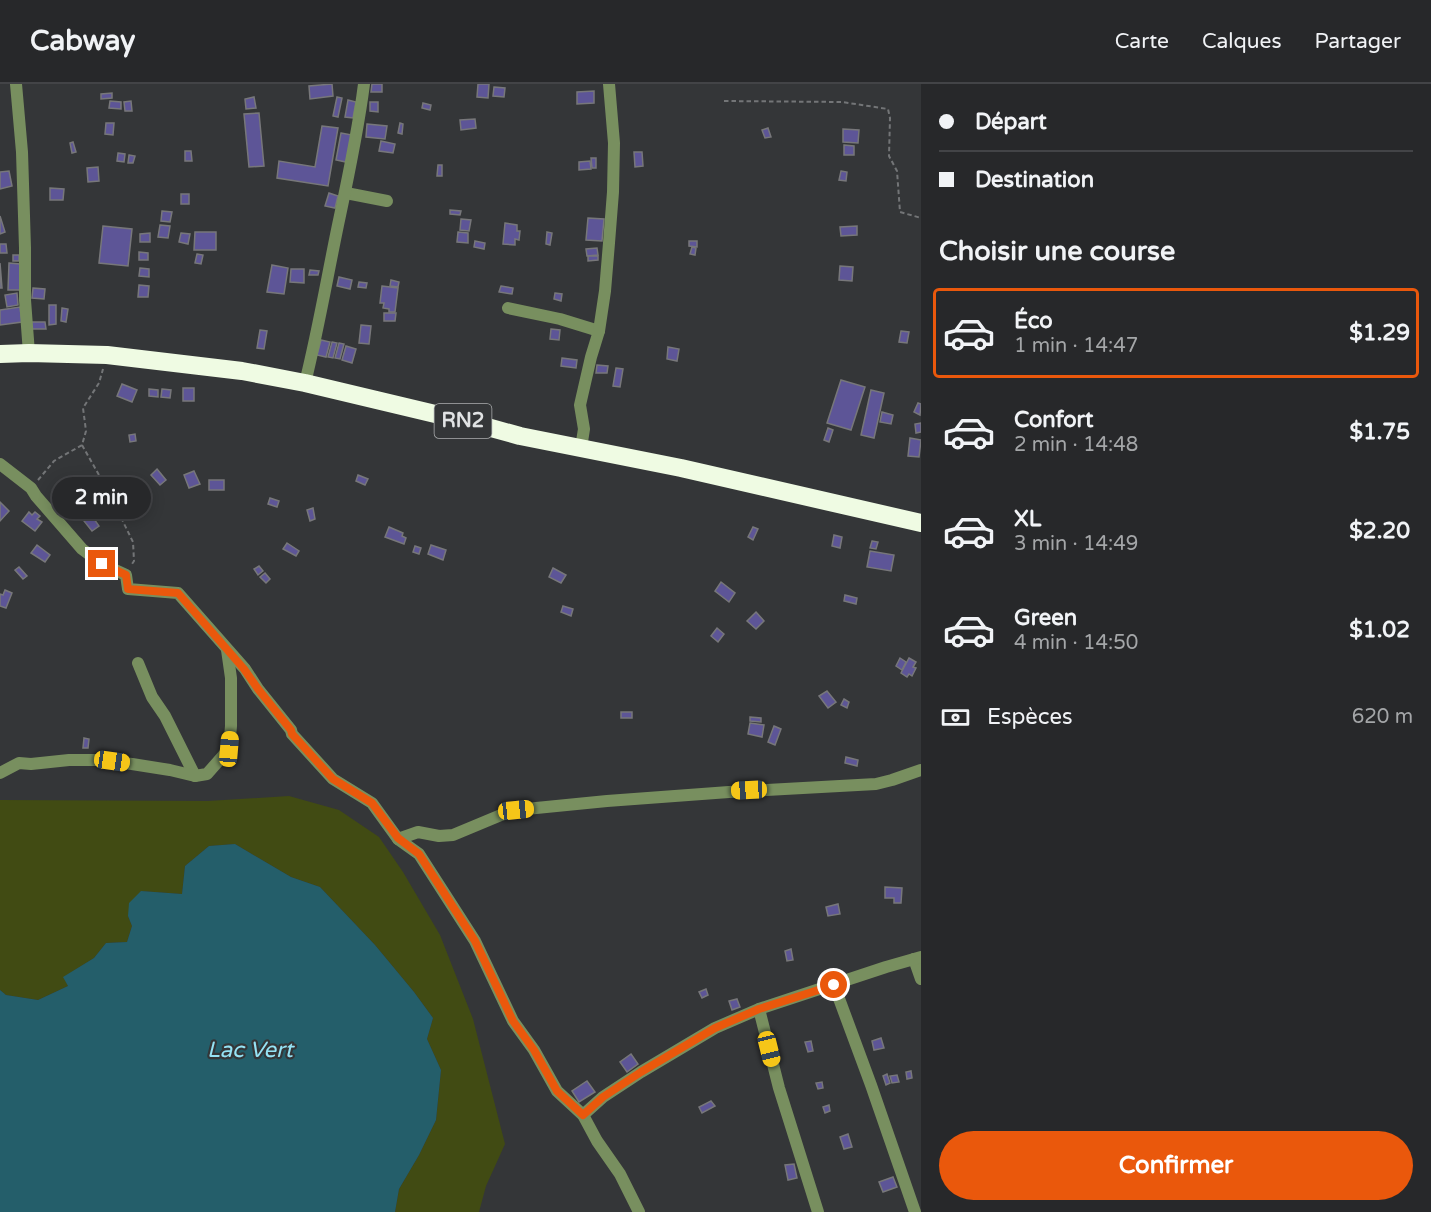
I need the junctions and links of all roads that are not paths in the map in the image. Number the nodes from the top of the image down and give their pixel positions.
1 (16, 84) edge
2 (364, 84) edge
3 (609, 84) edge
4 (346, 193) junction
5 (387, 201) dead end
6 (508, 308) dead end
7 (599, 331) junction
8 (29, 353) junction
9 (0, 354) edge
10 (305, 383) junction
11 (581, 448) junction
12 (0, 464) edge
13 (921, 523) edge
14 (227, 650) junction
15 (138, 663) dead end
16 (921, 770) edge
17 (0, 773) edge
18 (195, 776) junction
19 (398, 838) junction
20 (917, 958) edge
21 (921, 978) edge
22 (834, 985) junction
23 (759, 1009) junction
24 (583, 1115) junction
25 (639, 1212) edge
26 (818, 1212) edge
27 (915, 1212) edge

1 - 8 street
2 - 4 street
3 - 7 street
4 - 5 street
4 - 10 street
6 - 7 street
7 - 11 street
8 - 9 highway, RN2
8 - 10 highway, RN2
10 - 11 highway, RN2
11 - 13 highway, RN2
12 - 14 street
14 - 18 street
14 - 19 street
15 - 18 street
16 - 19 street
17 - 18 street
19 - 24 street
20 - 21 street
20 - 22 street
22 - 23 street
22 - 27 street
23 - 24 street
23 - 26 street
24 - 25 street

